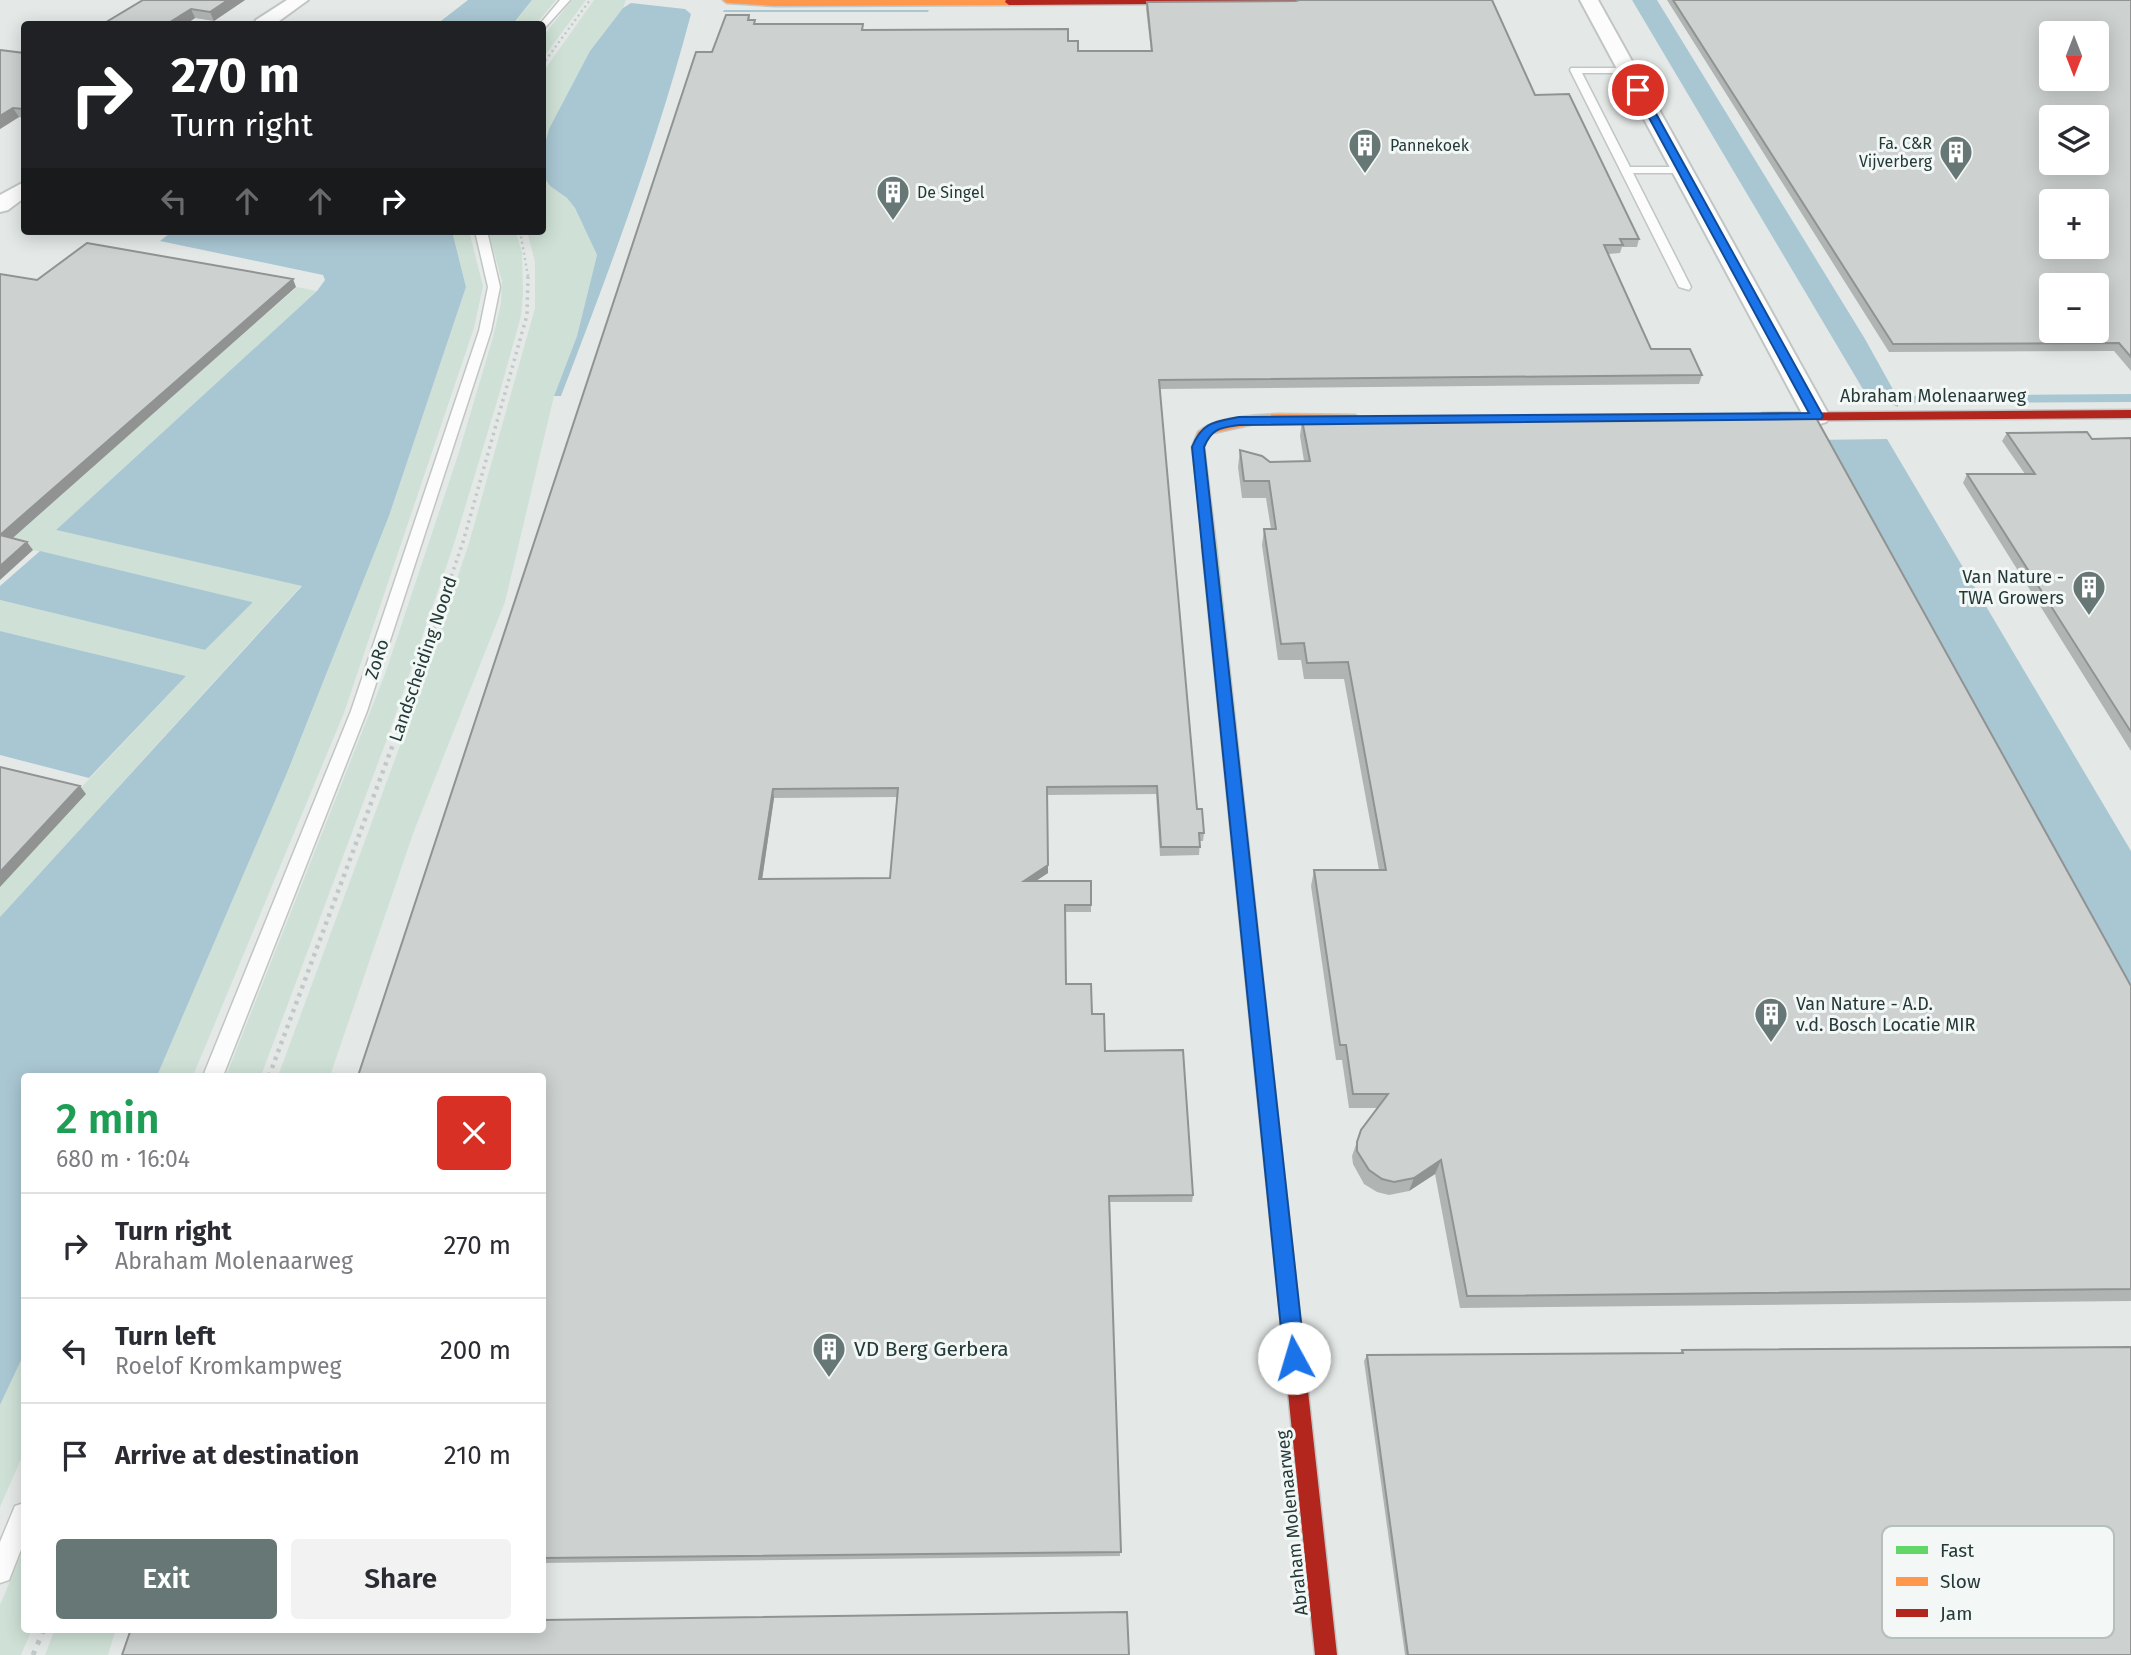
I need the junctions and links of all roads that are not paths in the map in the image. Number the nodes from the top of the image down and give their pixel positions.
1 (299, 0) edge
2 (565, 0) edge
3 (727, 0) edge
4 (1295, 0) edge
5 (1589, 0) edge
6 (268, 21) edge
7 (546, 23) edge
8 (1627, 70) junction
9 (1626, 170) junction
10 (1682, 170) junction
11 (21, 190) edge
12 (0, 205) edge
13 (482, 235) edge
14 (1685, 286) dead end
15 (2131, 414) edge
16 (1817, 416) junction
17 (1747, 417) edge
18 (1370, 419) edge
19 (214, 1073) edge
20 (21, 1522) edge
21 (0, 1571) edge
22 (1326, 1655) edge

1 - 6 street
2 - 7 lane
3 - 4 street
5 - 8 street
8 - 9 lane
8 - 10 street
9 - 10 lane
9 - 14 lane
10 - 16 street
11 - 12 street
13 - 19 lane, ZoRo
15 - 16 street, Abraham Molenaarweg
16 - 17 street, Abraham Molenaarweg
18 - 22 street, Abraham Molenaarweg
20 - 21 lane

